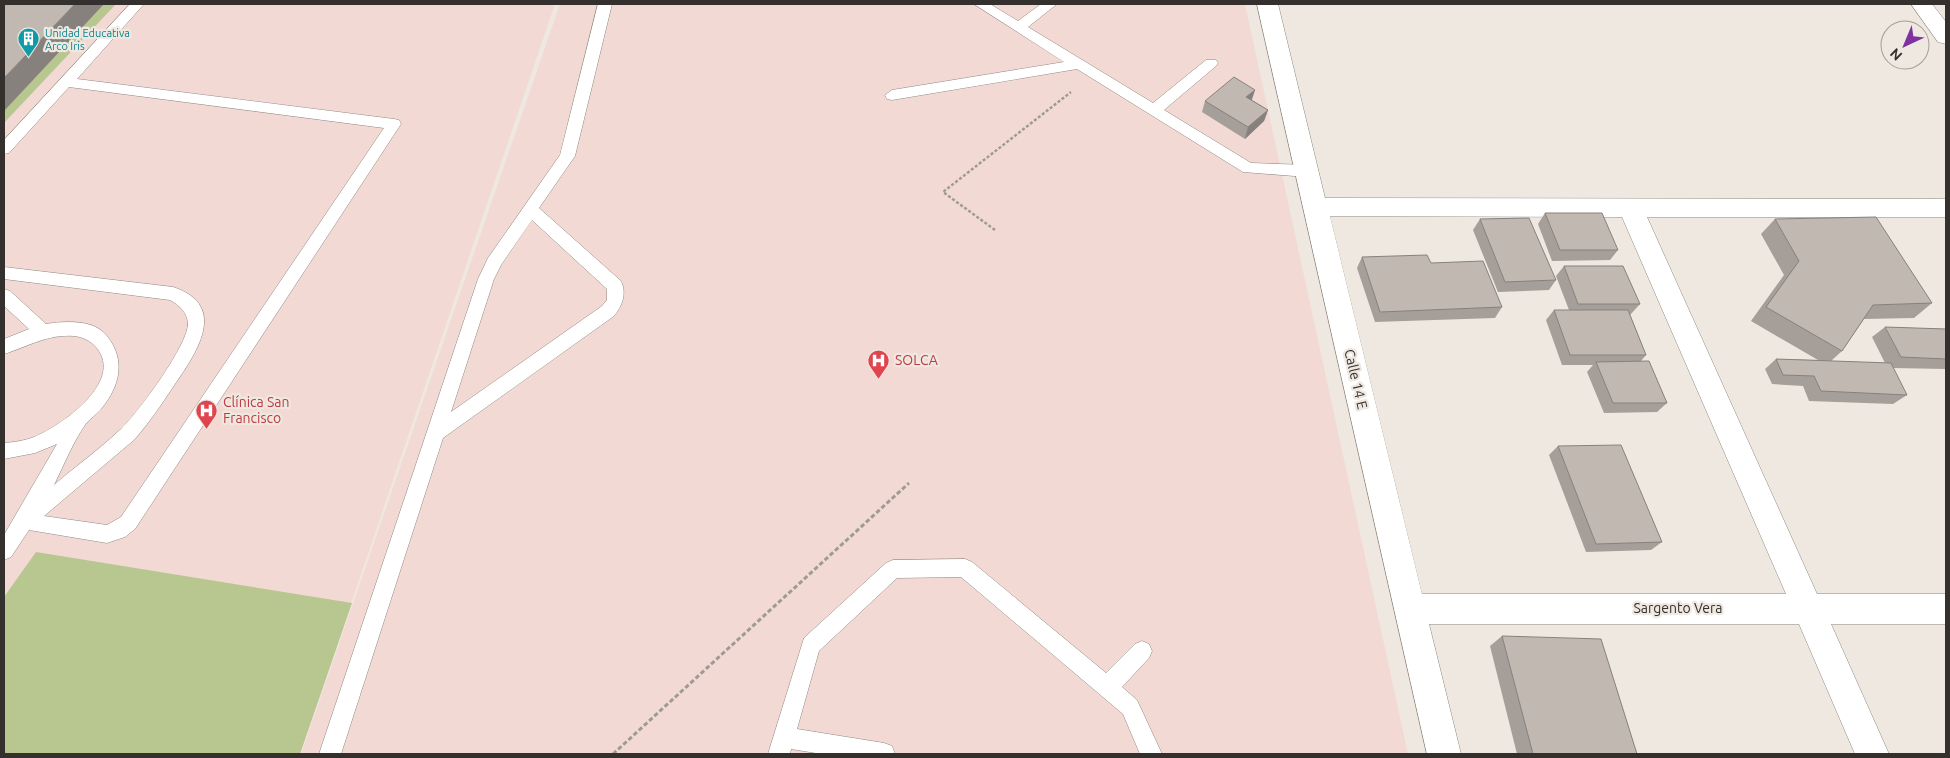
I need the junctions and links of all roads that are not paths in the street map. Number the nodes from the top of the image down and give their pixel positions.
1 (137, 4) edge
2 (606, 4) edge
3 (982, 4) edge
4 (1050, 4) edge
5 (1267, 4) edge
6 (1921, 4) edge
7 (1019, 27) junction
8 (1946, 37) edge
9 (1211, 63) dead end
10 (1079, 64) junction
11 (65, 82) junction
12 (892, 95) dead end
13 (1154, 110) junction
14 (4, 149) edge
15 (1307, 171) junction
16 (1315, 207) junction
17 (1630, 207) junction
18 (1946, 208) edge
19 (530, 209) junction
20 (4, 273) edge
21 (4, 296) edge
22 (42, 331) junction
23 (4, 347) edge
24 (82, 417) junction
25 (436, 433) junction
26 (4, 451) edge
27 (24, 521) junction
28 (4, 550) edge
29 (1808, 608) junction
30 (1410, 609) junction
31 (1946, 609) edge
32 (1142, 651) dead end
33 (1107, 687) junction
34 (781, 745) edge
35 (330, 754) edge
36 (884, 754) edge
37 (1151, 754) edge
38 (1444, 754) edge
39 (1872, 754) edge

1 - 11 lane
2 - 19 lane
3 - 7 lane
4 - 7 lane
5 - 15 street, Calle 14 E
6 - 8 street
7 - 10 lane
9 - 13 lane
10 - 12 lane
10 - 13 lane
11 - 14 lane
11 - 27 lane
13 - 15 lane
15 - 16 street, Calle 14 E
16 - 17 street
16 - 30 street, Calle 14 E
17 - 18 street
17 - 29 street
19 - 25 lane
19 - 25 lane
20 - 27 lane
21 - 22 lane
22 - 23 lane
22 - 24 lane
24 - 26 lane
24 - 27 lane
25 - 35 lane
27 - 28 lane
29 - 30 street, Sargento Vera
29 - 31 street, Sargento Vera
29 - 39 street
30 - 38 street, Calle 14 E
32 - 33 lane
33 - 34 lane
33 - 37 lane
34 - 36 lane

